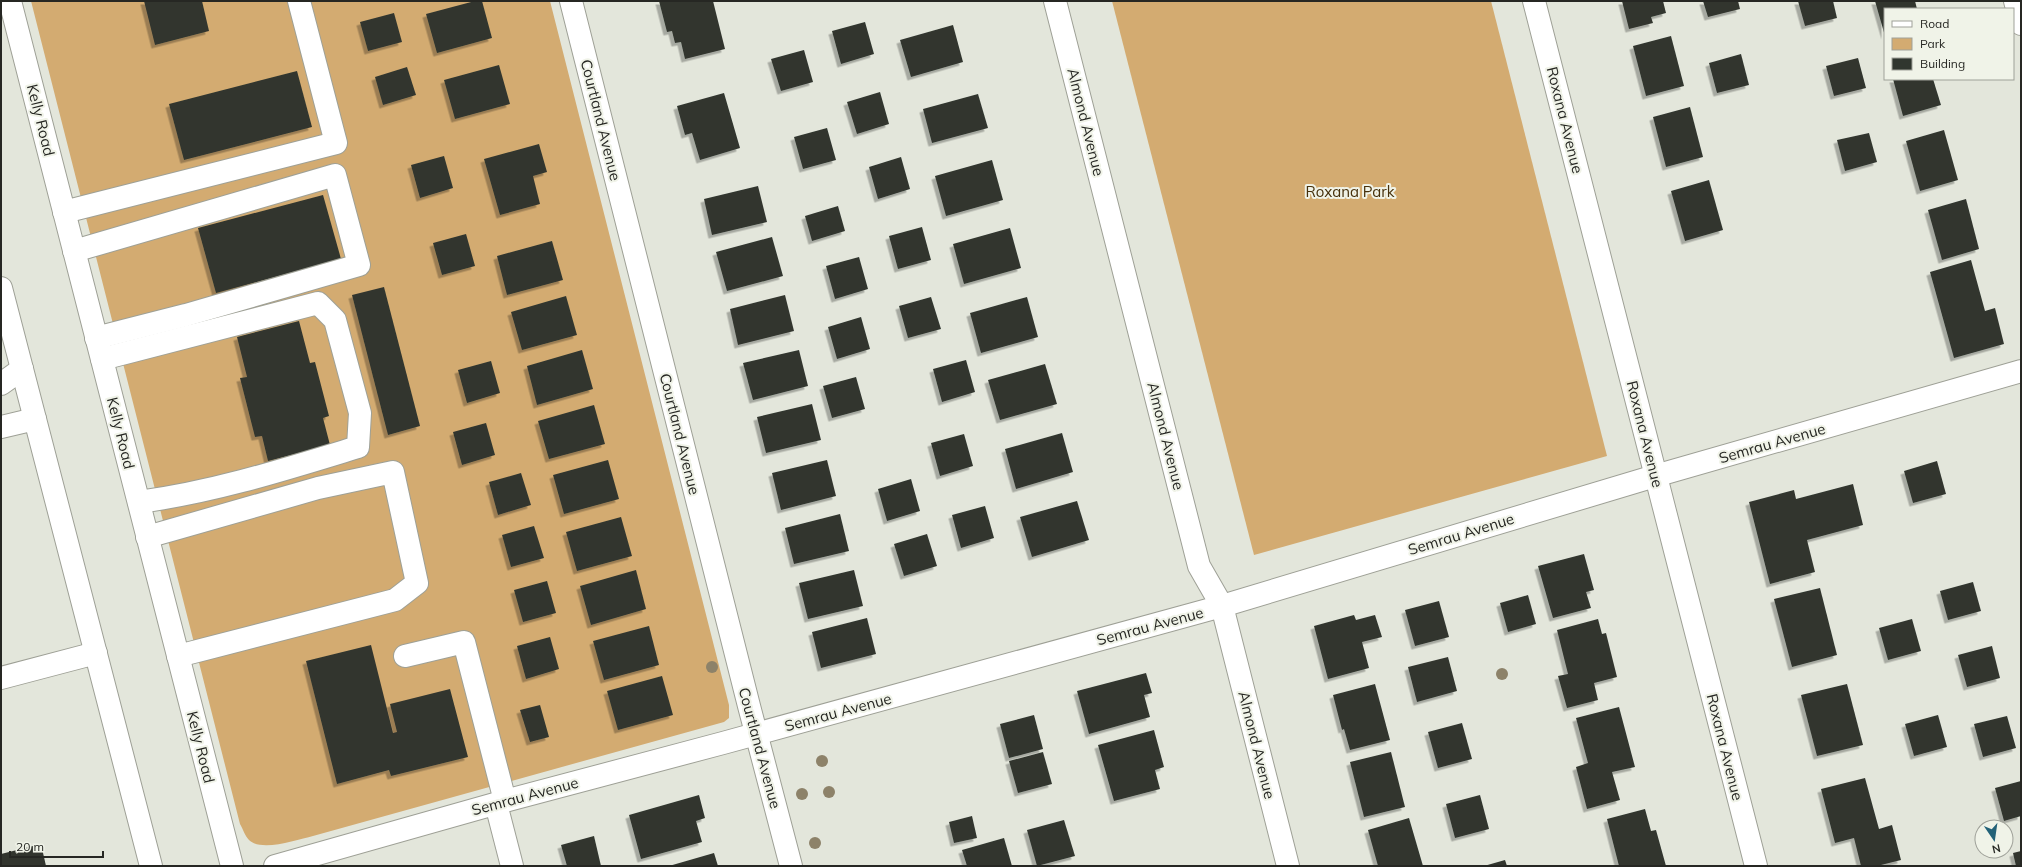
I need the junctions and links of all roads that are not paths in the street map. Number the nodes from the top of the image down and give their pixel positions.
1 (10, 1) edge
2 (299, 1) edge
3 (571, 1) edge
4 (1055, 1) edge
5 (1534, 1) edge
6 (2015, 1) edge
7 (2021, 24) edge
8 (64, 212) junction
9 (74, 250) junction
10 (1, 288) edge
11 (96, 338) junction
12 (102, 359) junction
13 (22, 369) junction
14 (2021, 371) edge
15 (1, 384) edge
16 (35, 419) junction
17 (1, 427) edge
18 (1655, 476) junction
19 (139, 502) junction
20 (148, 537) junction
21 (1222, 606) junction
22 (96, 653) junction
23 (178, 656) junction
24 (405, 656) dead end
25 (1, 678) edge
26 (756, 734) junction
27 (500, 802) junction
28 (151, 866) edge
29 (232, 866) edge
30 (275, 866) edge
31 (512, 866) edge
32 (791, 866) edge
33 (1288, 866) edge
34 (1756, 866) edge

1 - 8 street, Kelly Road
2 - 8 street
3 - 26 street, Courtland Avenue
4 - 21 street, Almond Avenue
5 - 18 street, Roxana Avenue
6 - 7 street
8 - 9 street, Kelly Road
9 - 11 street, Kelly Road
9 - 11 street
10 - 13 street
11 - 12 street, Kelly Road
12 - 19 street, Kelly Road
12 - 19 street
13 - 15 street
13 - 16 street
14 - 18 street, Semrau Avenue
16 - 17 street
16 - 22 street
18 - 21 street, Semrau Avenue
18 - 34 street, Roxana Avenue
19 - 20 street, Kelly Road
20 - 23 street, Kelly Road
20 - 23 street
21 - 26 street, Semrau Avenue
21 - 33 street, Almond Avenue
22 - 25 street
22 - 28 street
23 - 29 street, Kelly Road
24 - 27 street
26 - 27 street, Semrau Avenue
26 - 32 street, Courtland Avenue
27 - 30 street, Semrau Avenue
27 - 31 street

